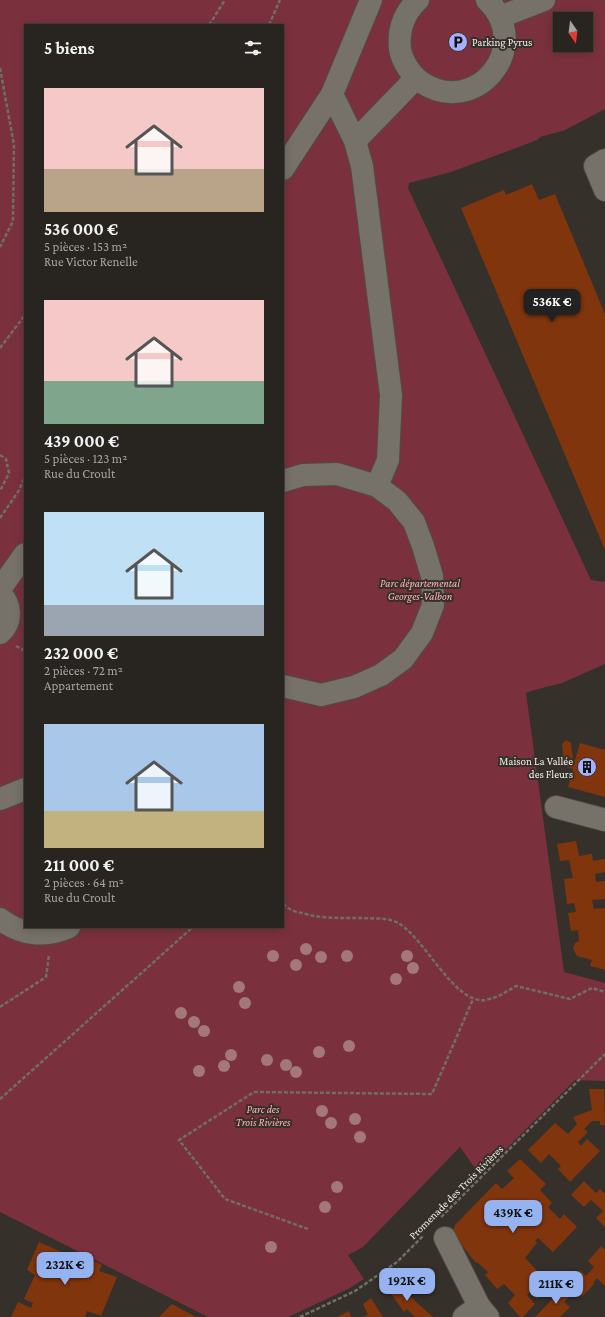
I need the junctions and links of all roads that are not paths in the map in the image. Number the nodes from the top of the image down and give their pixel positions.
1 (371, 0) edge
2 (418, 0) edge
3 (487, 0) edge
4 (544, 0) edge
5 (500, 17) junction
6 (416, 78) junction
7 (332, 94) junction
8 (355, 141) junction
9 (600, 163) edge
10 (284, 167) edge
11 (605, 190) edge
12 (284, 481) edge
13 (377, 486) junction
14 (24, 555) edge
15 (0, 589) edge
16 (0, 593) edge
17 (0, 633) edge
18 (284, 686) edge
19 (24, 789) edge
20 (0, 799) edge
21 (556, 807) dead end
22 (605, 820) edge
23 (2, 924) edge
24 (67, 928) edge
25 (438, 1230) road end
26 (477, 1313) edge

1 - 7 street
2 - 6 street
3 - 5 street
4 - 5 street
5 - 6 street
6 - 8 street
7 - 8 street
7 - 10 street
8 - 13 street
9 - 11 street
12 - 13 street
13 - 18 street
14 - 15 street
16 - 17 street
19 - 20 street
21 - 22 street
23 - 24 street
25 - 26 street

